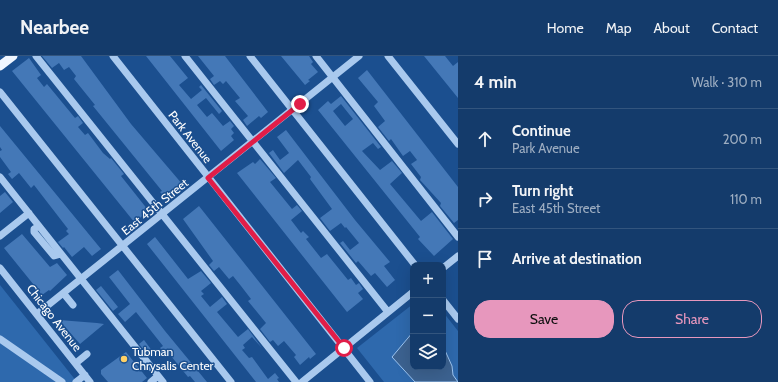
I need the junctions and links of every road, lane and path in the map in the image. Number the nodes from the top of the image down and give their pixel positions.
1 (12, 56) edge
2 (36, 56) edge
3 (113, 56) edge
4 (185, 56) edge
5 (250, 56) edge
6 (316, 56) edge
7 (359, 56) edge
8 (388, 56) edge
9 (0, 66) edge
10 (333, 77) junction
11 (0, 92) edge
12 (293, 110) junction
13 (252, 143) junction
14 (458, 144) edge
15 (0, 177) edge
16 (208, 178) junction
17 (29, 213) junction
18 (162, 215) junction
19 (0, 236) edge
20 (458, 237) edge
21 (123, 247) junction
22 (458, 256) edge
23 (413, 262) edge
24 (446, 266) edge
25 (0, 268) edge
26 (82, 280) junction
27 (64, 294) junction
28 (410, 294) edge
29 (446, 304) edge
30 (73, 305) dead end
31 (388, 312) junction
32 (37, 314) junction
33 (458, 319) edge
34 (0, 339) edge
35 (344, 348) junction
36 (87, 354) dead end
37 (76, 363) junction
38 (85, 375) junction
39 (160, 379) edge
40 (62, 382) edge
41 (76, 382) edge
42 (90, 382) edge
43 (151, 382) edge
44 (231, 382) edge
45 (296, 382) edge
46 (302, 382) edge
47 (370, 382) edge

1 - 9 main road
2 - 18 street
3 - 16 street, Park Avenue
4 - 13 street
5 - 12 street
6 - 10 street
7 - 10 street, East 45th Street
8 - 14 street
10 - 12 street, East 45th Street
10 - 20 street
11 - 21 street
12 - 13 street, East 45th Street
12 - 23 street
13 - 16 street, East 45th Street
13 - 31 street
15 - 17 street
16 - 18 street, East 45th Street
16 - 35 street, Park Avenue
17 - 19 street
17 - 26 street
18 - 21 street, East 45th Street
18 - 45 street
21 - 26 street, East 45th Street
21 - 44 street
22 - 24 street
25 - 32 street, Chicago Avenue
26 - 27 street, East 45th Street
26 - 39 street
27 - 30 street
27 - 32 street, East 45th Street
28 - 31 street
29 - 33 street
31 - 35 street
32 - 37 street, Chicago Avenue
34 - 40 street
35 - 46 street
35 - 47 street, Park Avenue
36 - 37 street
37 - 38 street, Chicago Avenue
38 - 41 street
38 - 42 street, Chicago Avenue
39 - 43 street

